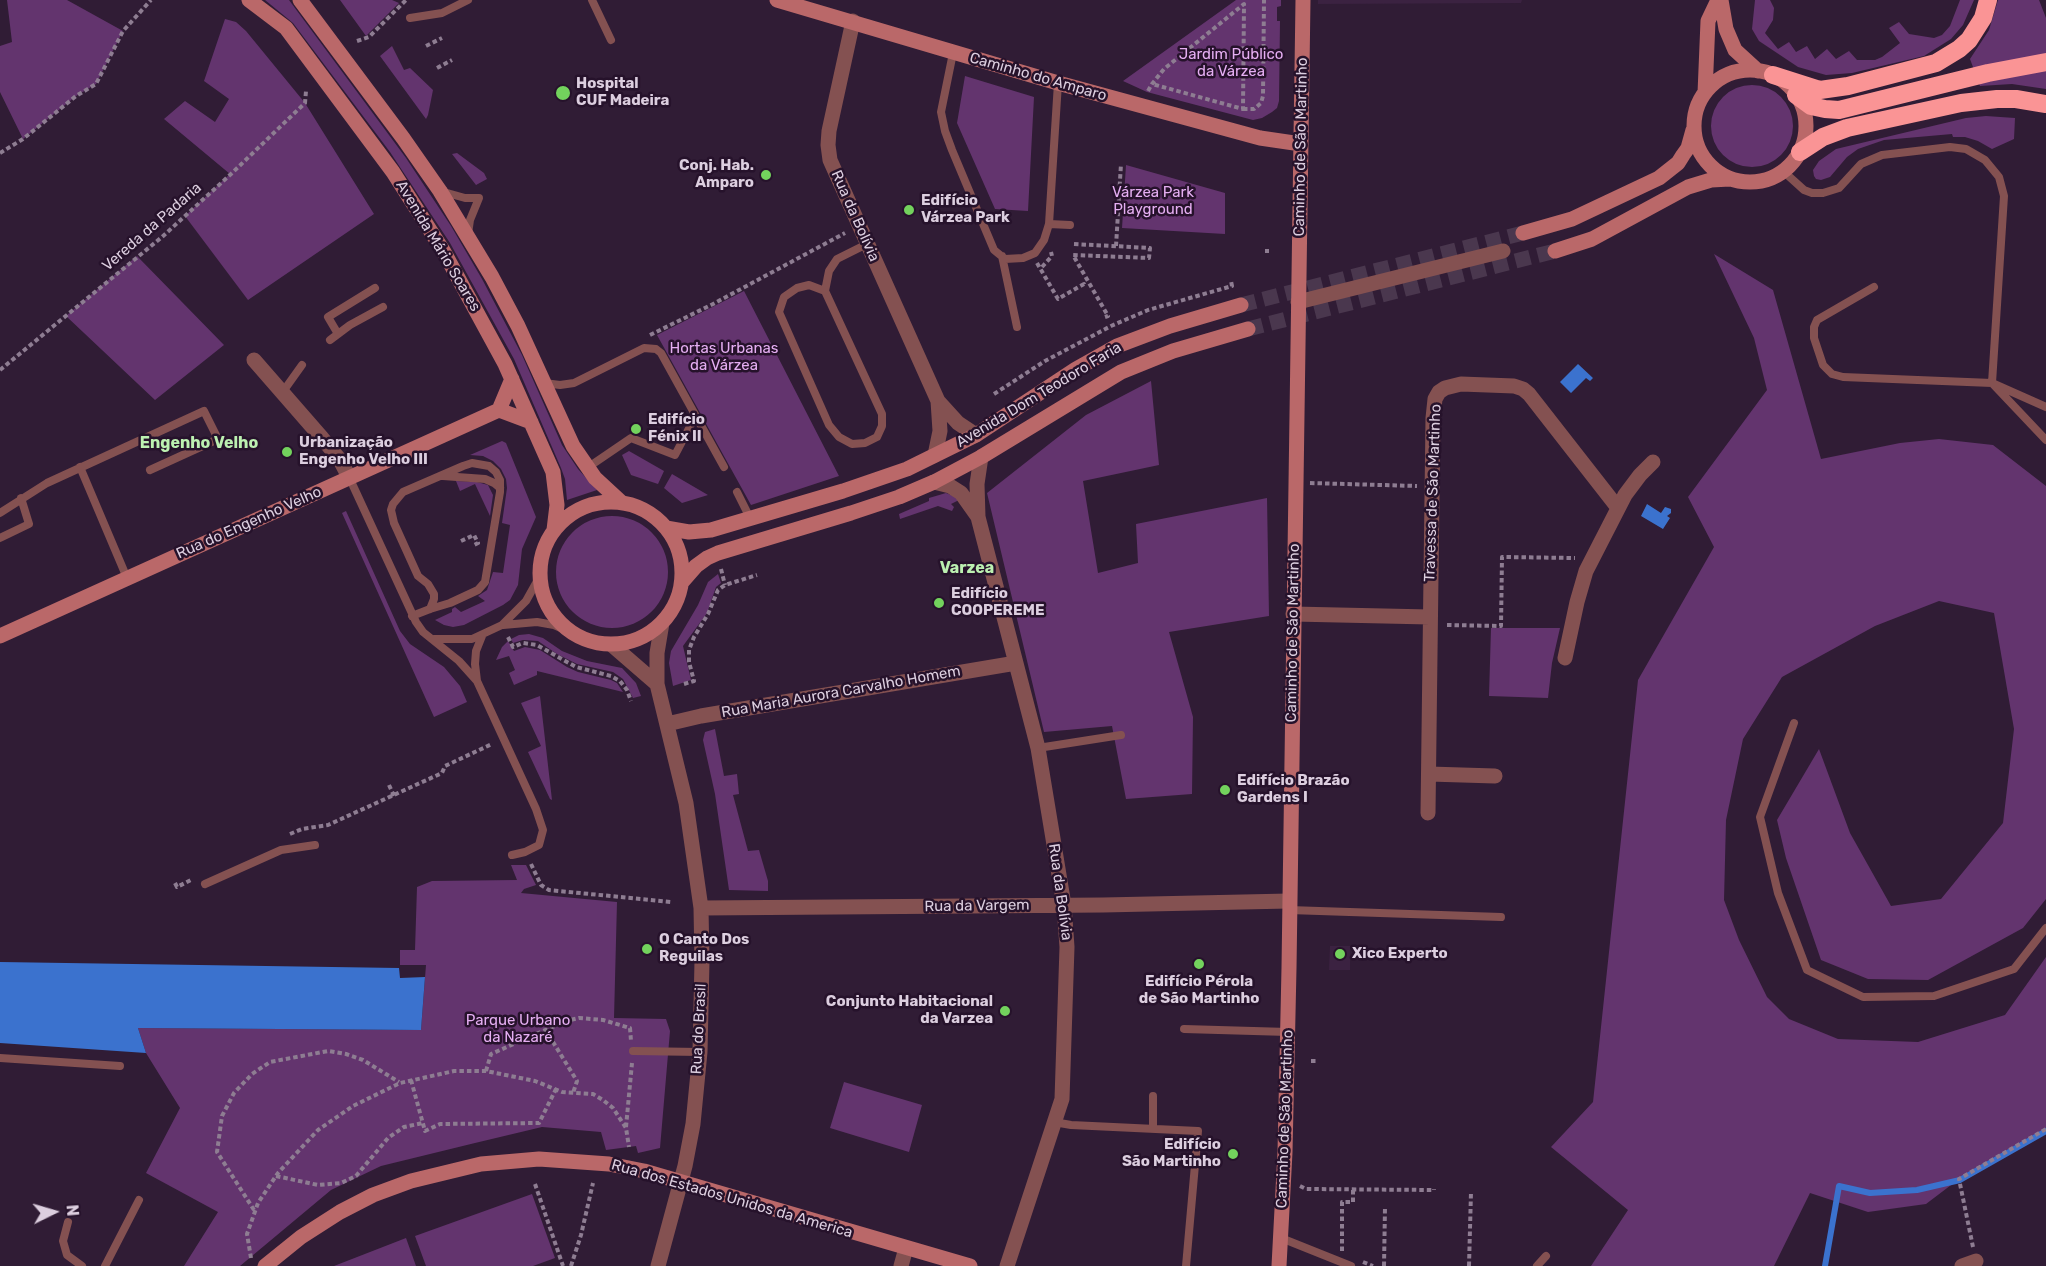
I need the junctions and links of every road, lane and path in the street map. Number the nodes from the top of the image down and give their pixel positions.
1 (151, 0) edge
2 (249, 0) edge
3 (300, 0) edge
4 (406, 0) edge
5 (468, 0) edge
6 (592, 0) edge
7 (777, 0) edge
8 (1249, 0) edge
9 (1264, 0) edge
10 (1303, 0) edge
11 (1720, 0) edge
12 (1988, 0) edge
13 (1244, 4) junction
14 (410, 18) dead end
15 (852, 21) junction
16 (442, 38) dead end
17 (611, 40) dead end
18 (357, 41) dead end
19 (426, 46) dead end
20 (953, 53) junction
21 (452, 60) dead end
22 (2046, 62) edge
23 (437, 68) dead end
24 (1766, 73) junction
25 (1058, 84) junction
26 (1152, 84) junction
27 (306, 91) dead end
28 (1145, 93) dead end
29 (1705, 93) junction
30 (1796, 95) junction
31 (2046, 104) edge
32 (1243, 108) junction
33 (1694, 128) junction
34 (1301, 144) junction
35 (1800, 152) junction
36 (0, 153) edge
37 (1121, 164) dead end
38 (1783, 171) junction
39 (1730, 179) junction
40 (440, 191) junction
41 (1049, 224) junction
42 (1070, 225) dead end
43 (848, 231) dead end
44 (1523, 233) tunnel mouth
45 (467, 236) junction
46 (1074, 243) dead end
47 (867, 244) junction
48 (1116, 246) junction
49 (1503, 251) dead end
50 (1555, 251) tunnel mouth
51 (1032, 254) junction
52 (1002, 256) junction
53 (1231, 281) dead end
54 (1085, 287) dead end
55 (1874, 287) dead end
56 (375, 288) dead end
57 (825, 291) junction
58 (1298, 302) junction
59 (1241, 305) tunnel mouth
60 (383, 307) dead end
61 (1105, 317) dead end
62 (1017, 327) dead end
63 (1094, 328) dead end
64 (1248, 329) tunnel mouth
65 (338, 334) junction
66 (1096, 334) junction
67 (330, 340) dead end
68 (640, 340) dead end
69 (254, 360) dead end
70 (302, 365) dead end
71 (0, 370) edge
72 (512, 379) junction
73 (544, 383) junction
74 (1992, 383) junction
75 (282, 393) junction
76 (994, 394) dead end
77 (938, 401) junction
78 (2046, 407) edge
79 (499, 410) junction
80 (695, 417) junction
81 (531, 422) junction
82 (976, 435) junction
83 (2046, 440) edge
84 (935, 455) junction
85 (981, 457) junction
86 (1653, 462) dead end
87 (80, 467) junction
88 (724, 467) dead end
89 (587, 468) junction
90 (150, 470) dead end
91 (440, 476) junction
92 (349, 477) junction
93 (934, 482) junction
94 (1308, 483) dead end
95 (1424, 486) dead end
96 (500, 488) junction
97 (736, 492) dead end
98 (21, 498) junction
99 (621, 502) junction
100 (1618, 508) junction
101 (0, 513) edge
102 (978, 517) junction
103 (750, 518) junction
104 (666, 528) junction
105 (554, 530) junction
106 (0, 538) edge
107 (461, 541) dead end
108 (472, 546) dead end
109 (1582, 558) dead end
110 (721, 569) dead end
111 (757, 575) dead end
112 (540, 576) junction
113 (127, 578) junction
114 (682, 582) junction
115 (725, 585) junction
116 (429, 609) junction
117 (1293, 614) junction
118 (412, 616) junction
119 (1435, 621) junction
120 (662, 623) junction
121 (502, 626) junction
122 (570, 632) junction
123 (0, 636) edge
124 (482, 636) junction
125 (508, 637) dead end
126 (434, 639) junction
127 (612, 645) junction
128 (1565, 658) dead end
129 (1016, 663) junction
130 (477, 681) junction
131 (657, 684) junction
132 (684, 684) dead end
133 (631, 701) dead end
134 (1794, 723) dead end
135 (667, 724) junction
136 (1121, 735) dead end
137 (492, 744) dead end
138 (1038, 748) junction
139 (1429, 774) junction
140 (1495, 776) dead end
141 (389, 785) dead end
142 (394, 796) junction
143 (1428, 813) dead end
144 (281, 838) dead end
145 (315, 845) dead end
146 (512, 855) dead end
147 (531, 864) dead end
148 (201, 881) joint
149 (175, 883) dead end
150 (671, 902) dead end
151 (1064, 905) junction
152 (1289, 906) junction
153 (701, 908) junction
154 (1501, 917) dead end
155 (2046, 928) edge
156 (545, 1029) junction
157 (1184, 1029) dead end
158 (1288, 1032) junction
159 (633, 1051) junction
160 (700, 1052) junction
161 (0, 1058) edge
162 (1311, 1061) dead end
163 (1317, 1061) dead end
164 (120, 1066) dead end
165 (486, 1071) junction
166 (411, 1080) junction
167 (400, 1083) junction
168 (555, 1089) junction
169 (573, 1093) junction
170 (1153, 1096) dead end
171 (1054, 1122) junction
172 (423, 1123) junction
173 (626, 1128) junction
174 (1153, 1129) junction
175 (2046, 1129) edge
176 (629, 1147) dead end
177 (276, 1176) junction
178 (681, 1182) junction
179 (593, 1183) dead end
180 (535, 1184) dead end
181 (1300, 1185) dead end
182 (1353, 1188) dead end
183 (1434, 1189) dead end
184 (1471, 1192) dead end
185 (139, 1200) dead end
186 (1385, 1207) dead end
187 (254, 1211) junction
188 (68, 1221) dead end
189 (1281, 1238) junction
190 (906, 1248) junction
191 (1344, 1255) dead end
192 (1546, 1256) dead end
193 (249, 1257) dead end
194 (1352, 1262) edge
195 (1969, 1264) edge
196 (82, 1266) edge
197 (105, 1266) edge
198 (265, 1266) edge
199 (563, 1266) edge
200 (571, 1266) edge
201 (658, 1266) edge
202 (901, 1266) edge
203 (970, 1266) edge
204 (1007, 1266) edge
205 (1186, 1266) edge
206 (1279, 1266) edge
207 (1372, 1266) edge
208 (1384, 1266) edge
209 (1470, 1266) edge
210 (1537, 1266) edge

1 - 36 path
2 - 72 main road, Avenida Mário Soares
3 - 40 main road, Avenida Mário Soares
4 - 18 path
5 - 14 lane
6 - 17 lane
7 - 15 main road, Caminho do Amparo
8 - 13 path
9 - 32 path
10 - 34 main road, Caminho de São Martinho
11 - 24 main road
11 - 29 main road
12 - 24 highway
13 - 26 path
13 - 32 path
15 - 20 main road, Caminho do Amparo
15 - 47 street, Rua da Bolívia
16 - 19 path
20 - 25 main road, Caminho do Amparo
20 - 52 lane
21 - 23 path
22 - 30 highway
24 - 29 main road
24 - 30 main road
25 - 34 main road, Caminho do Amparo
25 - 41 lane
26 - 28 path
26 - 32 path
27 - 71 path, Vereda da Padaria
29 - 33 main road
30 - 35 main road
31 - 35 highway
33 - 39 main road
33 - 44 main road
34 - 58 main road, Caminho de São Martinho
35 - 38 main road
37 - 48 path
38 - 39 main road
38 - 74 lane
39 - 50 main road
40 - 45 main road, Avenida Mário Soares
40 - 45 lane
41 - 42 lane
41 - 51 lane
43 - 68 path
45 - 73 main road, Avenida Mário Soares
46 - 48 path
47 - 57 lane
47 - 77 street, Rua da Bolívia
48 - 61 path
49 - 58 street
51 - 52 lane
51 - 54 path
52 - 62 lane
53 - 66 path
55 - 74 lane
56 - 65 lane
57 - 57 lane
58 - 117 main road, Caminho de São Martinho
59 - 82 main road, Avenida Dom Teodoro Faria
60 - 65 lane
63 - 66 path
64 - 85 main road, Avenida Dom Teodoro Faria
65 - 67 lane
66 - 76 path
69 - 75 street
70 - 75 lane
72 - 79 main road
72 - 81 main road, Avenida Mário Soares
73 - 80 lane
73 - 89 main road, Avenida Mário Soares
74 - 78 lane
74 - 83 lane
75 - 92 street
77 - 82 street, Rua da Bolívia
77 - 84 street, Rua da Bolívia
79 - 81 main road
79 - 92 main road, Rua do Engenho Velho
80 - 88 lane
80 - 89 lane
81 - 105 main road, Avenida Mário Soares
82 - 84 main road, Avenida Dom Teodoro Faria
84 - 103 main road, Avenida Dom Teodoro Faria
85 - 93 main road, Avenida Dom Teodoro Faria
85 - 102 street, Rua da Bolívia
86 - 100 street
87 - 90 lane
87 - 98 lane
87 - 113 lane
89 - 99 main road, Avenida Mário Soares
91 - 96 lane
91 - 96 lane
91 - 116 lane
92 - 113 main road, Rua do Engenho Velho
92 - 118 lane
93 - 102 street, Rua da Bolívia
93 - 114 main road, Avenida Dom Teodoro Faria
94 - 95 path
96 - 116 lane
97 - 103 lane
98 - 101 lane
98 - 106 lane
99 - 104 main road
99 - 105 main road
100 - 119 street, Travessa de São Martinho
100 - 128 street
102 - 129 street, Rua da Bolívia
103 - 104 main road, Avenida Dom Teodoro Faria
104 - 114 main road
105 - 112 main road
107 - 108 path
109 - 119 path
110 - 115 path
111 - 115 path
112 - 121 lane
112 - 122 main road
113 - 123 main road, Rua do Engenho Velho
114 - 120 main road
115 - 132 path
116 - 118 lane
117 - 119 street
117 - 152 main road, Caminho de São Martinho
118 - 126 lane
119 - 139 street, Travessa de São Martinho
120 - 127 main road
120 - 131 street, Rua do Brasil
121 - 122 lane
121 - 124 lane
122 - 127 main road
124 - 126 lane
124 - 130 lane
125 - 133 path
126 - 130 lane
127 - 131 street
129 - 135 street, Rua Maria Aurora Carvalho Homem
129 - 138 street, Rua da Bolívia
130 - 146 lane
131 - 135 street, Rua do Brasil
134 - 155 lane
135 - 153 street, Rua do Brasil
136 - 138 lane
137 - 142 path
138 - 151 street, Rua da Bolívia
139 - 140 street
139 - 143 street, Travessa de São Martinho
141 - 142 path
142 - 144 path
145 - 148 lane
147 - 150 path
148 - 149 path
151 - 152 street, Rua da Vargem
151 - 153 street, Rua da Vargem
151 - 171 street, Rua da Bolívia
152 - 154 lane
152 - 158 main road, Caminho de São Martinho
153 - 160 street, Rua do Brasil
156 - 159 path
156 - 165 path
156 - 169 path
157 - 158 lane
158 - 189 main road, Caminho de São Martinho
159 - 160 lane
159 - 173 path
160 - 178 street, Rua do Brasil
161 - 164 lane
162 - 163 path
165 - 166 path
165 - 168 path
166 - 167 path
166 - 172 path
167 - 177 path
167 - 187 path
168 - 169 path
168 - 172 path
169 - 173 path
170 - 174 lane
171 - 174 lane
171 - 204 street, Rua da Bolívia
172 - 177 path
173 - 176 path
174 - 205 lane
175 - 195 path
177 - 187 path
178 - 190 main road, Rua dos Estados Unidos da America
178 - 198 main road, Rua dos Estados Unidos da America
178 - 201 street, Rua do Brasil
179 - 200 path
180 - 199 path
181 - 183 path
182 - 191 path
184 - 209 path
185 - 197 lane
186 - 208 path
187 - 193 path
188 - 196 lane
189 - 194 lane
189 - 206 main road, Caminho de São Martinho
190 - 202 street
190 - 203 main road, Rua dos Estados Unidos da America
192 - 210 lane
194 - 207 path

